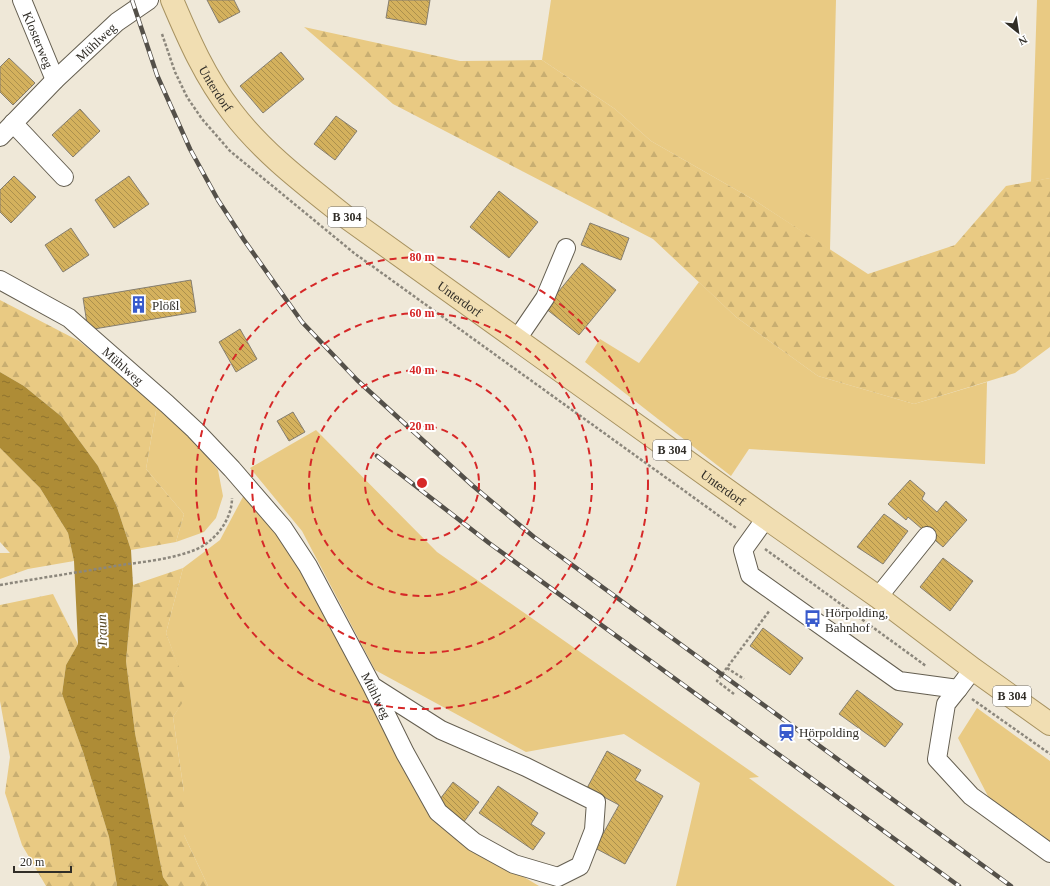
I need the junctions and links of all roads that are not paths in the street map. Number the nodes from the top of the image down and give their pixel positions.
1 (22, 0) edge
2 (149, 0) edge
3 (172, 0) edge
4 (55, 80) junction
5 (13, 123) junction
6 (0, 137) edge
7 (64, 177) dead end
8 (566, 248) dead end
9 (0, 280) edge
10 (517, 339) junction
11 (766, 518) junction
12 (927, 536) dead end
13 (878, 597) junction
14 (973, 669) junction
15 (372, 686) junction
16 (958, 688) junction
17 (1050, 724) edge
18 (1050, 853) edge

1 - 4 street, Klosterweg
2 - 4 street, Mühlweg
3 - 10 main road, Unterdorf / B 304
4 - 5 street, Mühlweg
5 - 6 street, Mühlweg
5 - 7 street
8 - 10 street
9 - 15 street, Mühlweg
10 - 11 main road, Unterdorf / B 304
11 - 13 main road, Unterdorf / B 304
11 - 16 street
12 - 13 street
13 - 14 main road, Unterdorf / B 304
14 - 16 street
14 - 17 main road, Unterdorf / B 304
15 - 15 street, Mühlweg
16 - 18 street

